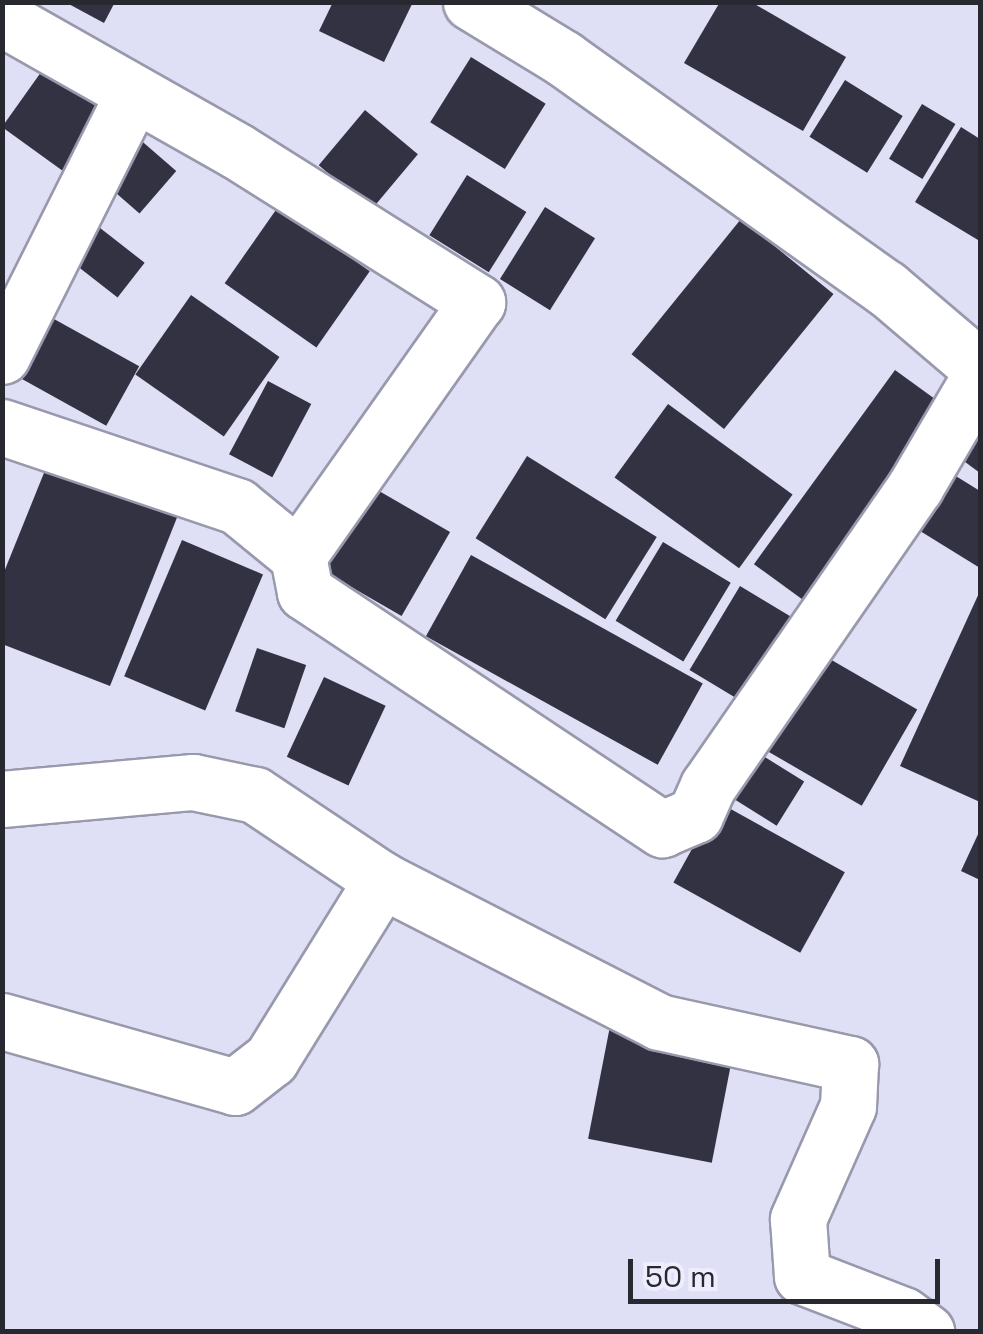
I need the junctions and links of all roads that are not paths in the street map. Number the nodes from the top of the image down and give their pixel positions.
1 (470, 2) edge
2 (2, 18) edge
3 (132, 96) junction
4 (2, 356) edge
5 (980, 368) edge
6 (980, 376) edge
7 (2, 427) edge
8 (298, 556) junction
9 (2, 799) edge
10 (382, 880) junction
11 (2, 1022) edge
12 (926, 1332) edge

1 - 5 street
2 - 3 street
3 - 4 street
3 - 8 street
6 - 8 street
7 - 8 street
9 - 10 street
10 - 11 street
10 - 12 street

